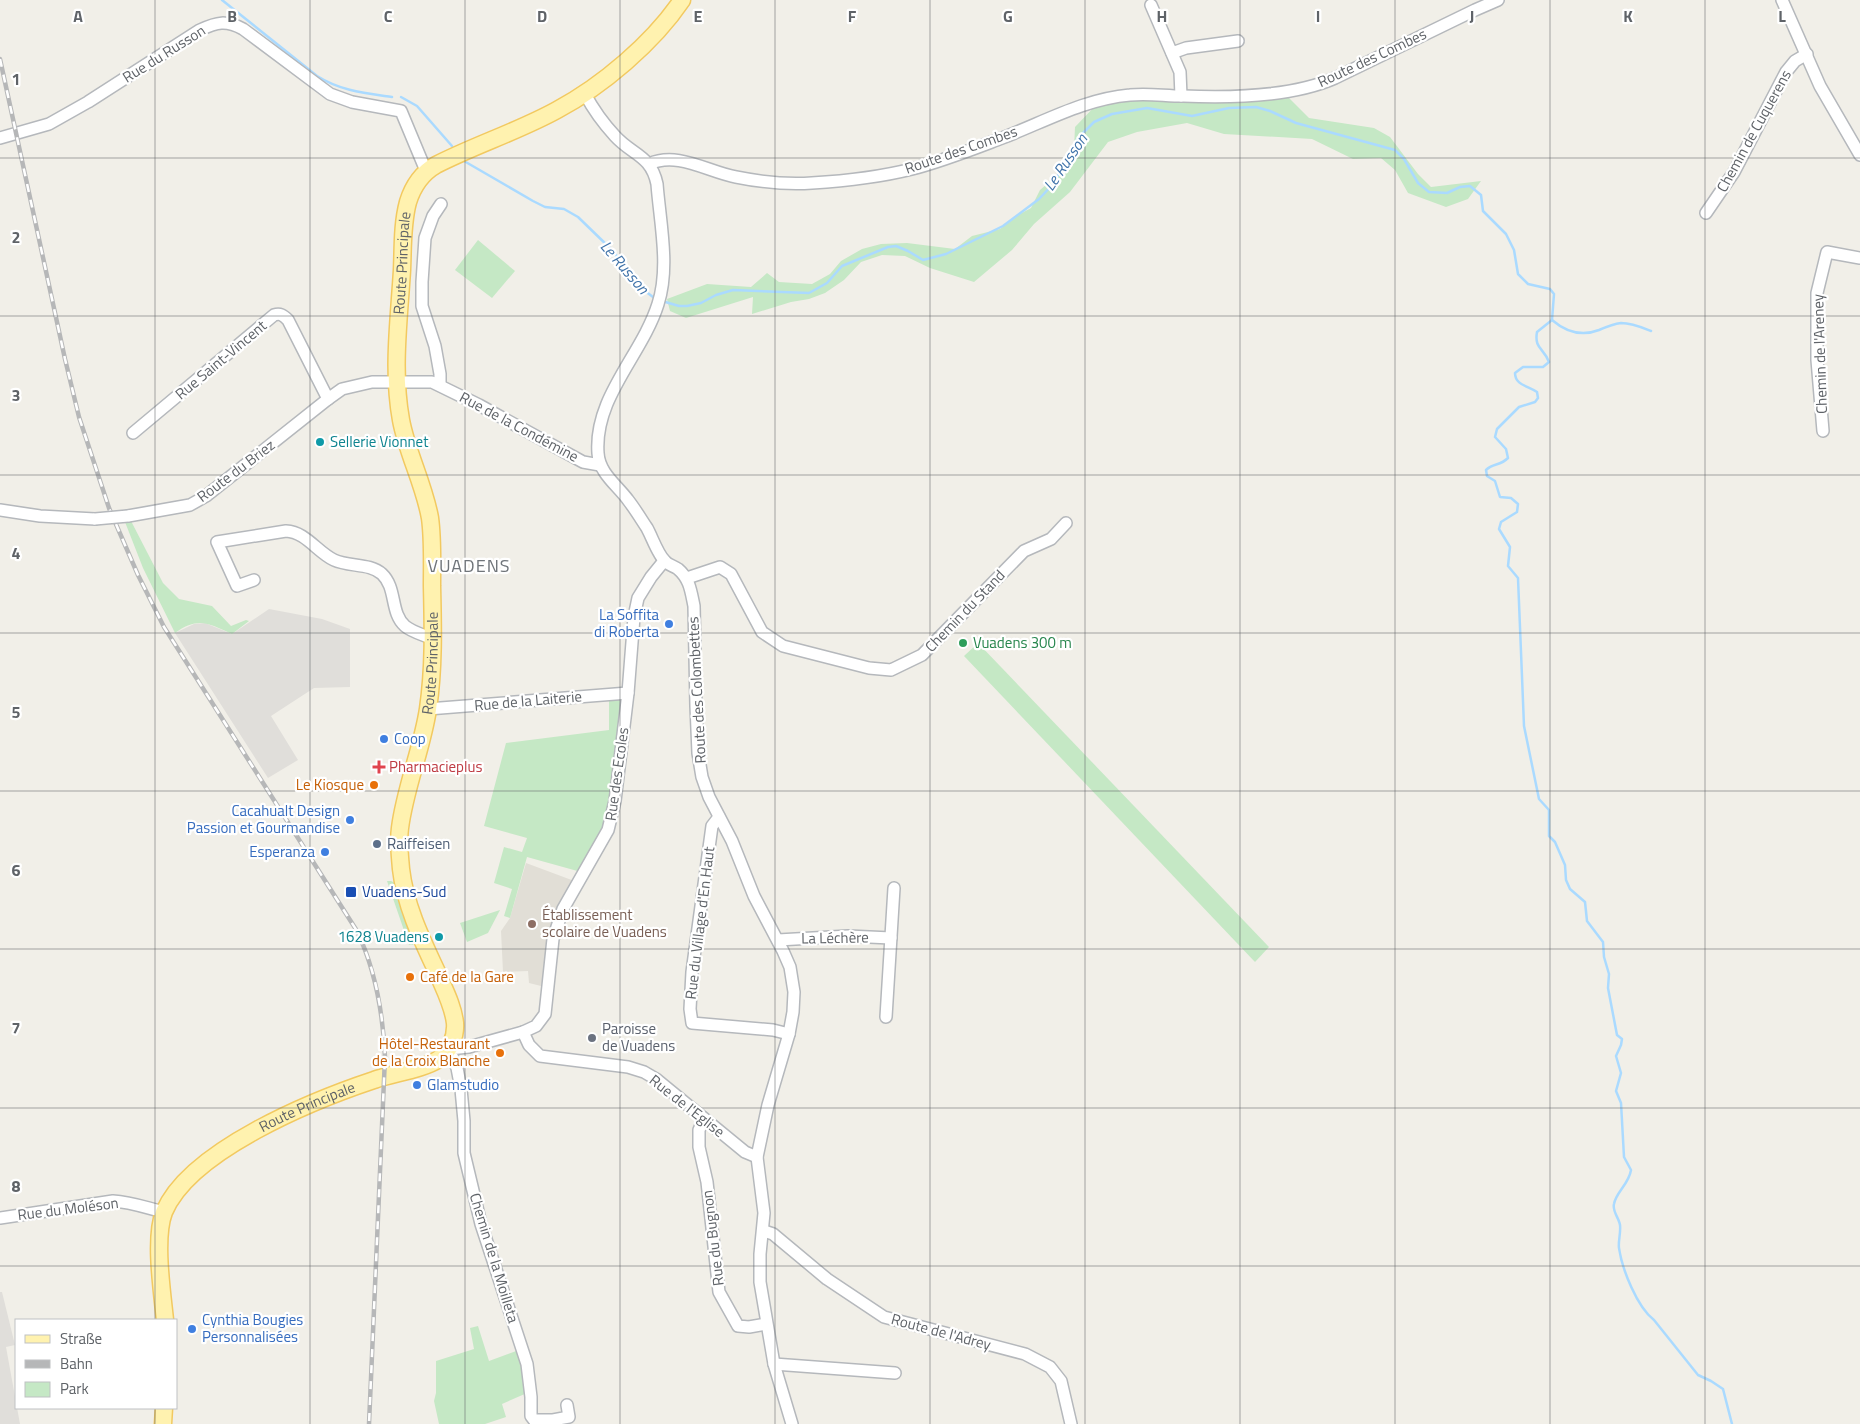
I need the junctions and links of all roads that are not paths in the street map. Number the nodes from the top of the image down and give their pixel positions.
1 (682, 0) edge
2 (1498, 0) edge
3 (1782, 0) edge
4 (1151, 6) dead end
5 (1238, 41) dead end
6 (1172, 53) junction
7 (1807, 54) junction
8 (585, 94) junction
9 (1180, 96) junction
10 (0, 138) edge
11 (1860, 155) edge
12 (649, 164) junction
13 (426, 171) junction
14 (441, 204) dead end
15 (1706, 213) dead end
16 (1860, 258) edge
17 (397, 382) junction
18 (440, 385) junction
19 (328, 399) junction
20 (1823, 431) dead end
21 (133, 433) dead end
22 (600, 465) junction
23 (0, 510) edge
24 (1066, 523) dead end
25 (664, 561) junction
26 (687, 578) junction
27 (254, 580) dead end
28 (433, 639) junction
29 (628, 693) junction
30 (428, 709) junction
31 (719, 818) junction
32 (894, 888) dead end
33 (891, 938) junction
34 (778, 940) junction
35 (886, 1017) dead end
36 (523, 1032) junction
37 (789, 1034) junction
38 (449, 1049) junction
39 (704, 1119) junction
40 (757, 1157) junction
41 (164, 1212) junction
42 (0, 1218) edge
43 (764, 1231) junction
44 (165, 1319) edge
45 (766, 1324) junction
46 (774, 1364) junction
47 (895, 1373) dead end
48 (567, 1405) dead end
49 (164, 1409) edge
50 (163, 1424) edge
51 (792, 1424) edge
52 (1071, 1424) edge

1 - 8 main road, Route Principale
2 - 9 street, Route des Combes
3 - 7 street, Chemin de Cuquerens
4 - 6 street
5 - 6 street
6 - 9 street
7 - 11 street, Chemin de Cuquerens
7 - 15 street, Chemin de Cuquerens
8 - 12 street
8 - 13 main road, Route Principale
9 - 12 street, Route des Combes
10 - 13 street, Rue du Russon
12 - 22 street
13 - 17 main road, Route Principale
14 - 18 street
16 - 20 street, Chemin de l'Areney
17 - 18 street, Rue de la Condémine
17 - 19 street, Route du Briez
17 - 28 main road, Route Principale
18 - 22 street, Rue de la Condémine
19 - 21 street, Rue Saint-Vincent
19 - 23 street, Route du Briez, bridge
22 - 25 street
24 - 26 street, Chemin du Stand
25 - 26 street
25 - 29 street, Rue des Ecoles
26 - 31 street, Route des Colombettes
27 - 28 street
28 - 30 main road, Route Principale
29 - 30 street, Rue de la Laiterie
29 - 36 street, Rue des Ecoles
30 - 38 main road, Route Principale
31 - 34 street, Route des Colombettes
31 - 37 street, Rue du Village d'En Haut
32 - 33 street, La Léchère
33 - 34 street, La Léchère
33 - 35 street, La Léchère
34 - 37 street, Route des Colombettes
36 - 38 street
36 - 39 street, Rue de l'Eglise
37 - 40 street, Route des Colombettes
38 - 41 main road, Route Principale
38 - 48 street, Chemin de la Moilleta
39 - 40 street, Rue de l'Eglise
39 - 45 street, Rue du Bugnon
40 - 43 street, Route des Colombettes
41 - 42 street, Rue du Moléson
41 - 44 main road, Route Principale
43 - 45 street, Route des Colombettes
43 - 52 street, Route de l'Adrey
45 - 46 street, Route des Colombettes
46 - 47 street
46 - 51 street, Route des Colombettes
49 - 50 main road

